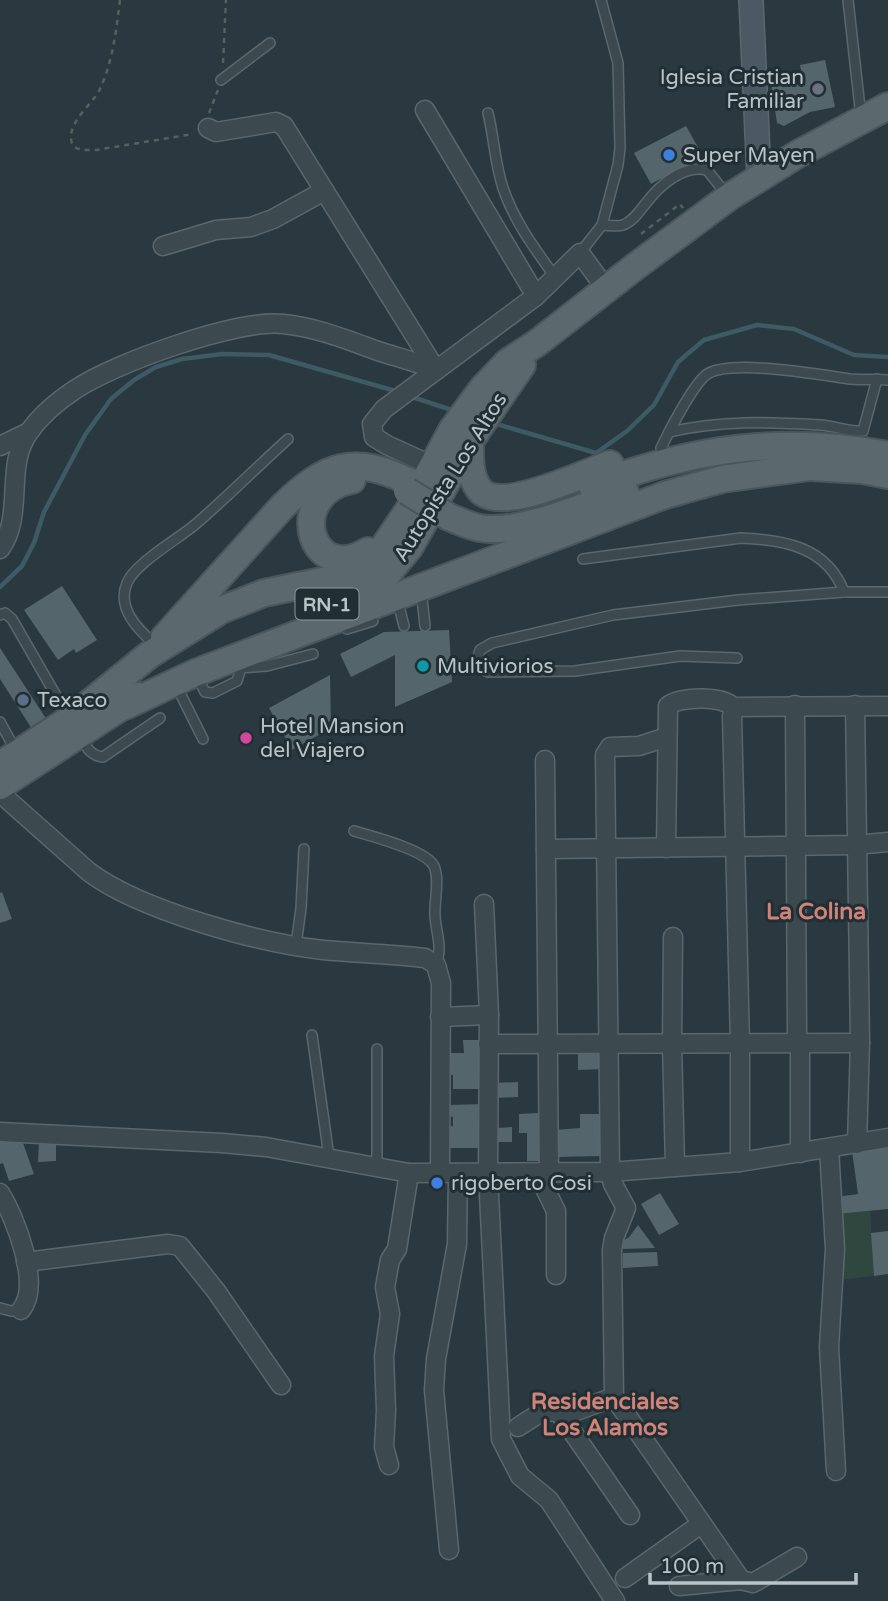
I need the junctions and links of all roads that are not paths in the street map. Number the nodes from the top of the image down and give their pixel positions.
1 (601, 0) edge
2 (751, 0) edge
3 (848, 0) edge
4 (270, 43) dead end
5 (221, 80) road end
6 (888, 106) edge
7 (425, 110) dead end
8 (488, 113) dead end
9 (862, 119) junction
10 (208, 128) road end
11 (759, 177) junction
12 (324, 191) junction
13 (729, 197) junction
14 (602, 225) junction
15 (163, 246) dead end
16 (580, 253) junction
17 (556, 278) junction
18 (606, 289) junction
19 (536, 296) junction
20 (436, 370) junction
21 (877, 379) junction
22 (888, 380) edge
23 (29, 432) junction
24 (465, 436) junction
25 (288, 439) dead end
26 (665, 440) junction
27 (794, 444) junction
28 (0, 446) edge
29 (888, 455) edge
30 (433, 466) junction
31 (809, 467) junction
32 (888, 475) edge
33 (410, 487) junction
34 (451, 511) junction
35 (391, 537) junction
36 (0, 549) edge
37 (583, 559) dead end
38 (409, 592) junction
39 (844, 592) junction
40 (888, 592) edge
41 (0, 615) edge
42 (330, 621) junction
43 (373, 621) dead end
44 (404, 626) dead end
45 (425, 626) dead end
46 (153, 651) junction
47 (313, 654) dead end
48 (737, 658) dead end
49 (239, 662) junction
50 (185, 678) junction
51 (795, 705) junction
52 (855, 705) junction
53 (125, 706) junction
54 (888, 706) edge
55 (734, 709) junction
56 (160, 718) dead end
57 (0, 722) edge
58 (74, 727) junction
59 (667, 737) junction
60 (203, 739) dead end
61 (9, 760) edge
62 (545, 760) dead end
63 (0, 786) edge
64 (0, 793) edge
65 (354, 831) dead end
66 (888, 842) edge
67 (856, 845) junction
68 (795, 846) junction
69 (735, 847) junction
70 (666, 848) junction
71 (304, 849) dead end
72 (546, 849) junction
73 (607, 849) junction
74 (484, 904) dead end
75 (673, 937) dead end
76 (296, 946) junction
77 (436, 965) junction
78 (489, 1014) junction
79 (440, 1017) junction
80 (312, 1035) dead end
81 (860, 1043) junction
82 (488, 1044) junction
83 (548, 1044) junction
84 (608, 1044) junction
85 (672, 1044) junction
86 (740, 1044) junction
87 (800, 1044) junction
88 (377, 1049) dead end
89 (0, 1132) edge
90 (888, 1139) edge
91 (857, 1143) junction
92 (829, 1148) junction
93 (800, 1153) junction
94 (329, 1157) junction
95 (740, 1162) junction
96 (377, 1166) junction
97 (675, 1167) junction
98 (610, 1172) junction
99 (410, 1173) junction
100 (440, 1173) junction
101 (458, 1173) junction
102 (488, 1174) junction
103 (544, 1174) junction
104 (0, 1193) edge
105 (26, 1262) junction
106 (556, 1275) dead end
107 (0, 1308) edge
108 (20, 1310) joint
109 (281, 1385) dead end
110 (614, 1397) junction
111 (558, 1411) junction
112 (518, 1427) dead end
113 (389, 1465) dead end
114 (836, 1471) dead end
115 (630, 1515) dead end
116 (701, 1524) junction
117 (449, 1550) dead end
118 (797, 1557) dead end
119 (625, 1578) dead end
120 (741, 1580) junction
121 (679, 1586) dead end
122 (615, 1601) edge

1 - 14 lane
2 - 11 street
3 - 9 lane
4 - 5 lane
6 - 9 main road, Autopista Los Altos / RN-1
7 - 19 street
8 - 17 lane
9 - 11 main road, Autopista Los Altos / RN-1
10 - 12 street
11 - 13 main road, Autopista Los Altos / RN-1
12 - 15 street
12 - 20 street
13 - 14 lane
13 - 18 main road, Autopista Los Altos / RN-1
14 - 16 lane
16 - 17 street
16 - 18 street
17 - 19 street
18 - 24 main road, Autopista Los Altos / RN-1
19 - 20 street
20 - 23 street
20 - 30 street
21 - 22 lane
21 - 26 lane
21 - 26 lane
23 - 28 street
23 - 36 street
24 - 26 main road
24 - 30 main road, Autopista Los Altos / RN-1
24 - 53 main road, Autopista Los Altos / RN-1
25 - 46 lane
26 - 27 main road
27 - 29 main road
27 - 34 main road
30 - 35 main road, Autopista Los Altos / RN-1
31 - 32 main road
31 - 34 main road
31 - 38 main road
33 - 34 main road, bridge
33 - 35 main road
33 - 46 main road
35 - 46 main road, Autopista Los Altos / RN-1
37 - 39 lane
38 - 42 main road
38 - 44 lane
38 - 45 lane
39 - 40 lane
39 - 48 lane
41 - 58 lane
42 - 43 lane
42 - 49 main road
46 - 58 main road, RN-1
47 - 49 lane
49 - 50 main road
50 - 53 main road
50 - 60 lane
51 - 52 street
51 - 55 street
51 - 68 street
52 - 54 street
52 - 67 street
53 - 58 main road, RN-1
55 - 59 street
55 - 69 street
56 - 58 lane
57 - 61 lane
58 - 61 main road, RN-1
58 - 63 main road, RN-1
59 - 70 street
59 - 73 street
62 - 72 street
64 - 76 street
65 - 77 lane
66 - 67 street
67 - 68 street
67 - 81 street
68 - 69 street
68 - 87 street
69 - 70 street
69 - 86 street
70 - 73 street
71 - 76 lane
72 - 73 street
72 - 83 street
73 - 84 street
74 - 78 street
75 - 85 street
76 - 77 street
77 - 79 street
78 - 79 street
78 - 82 street
79 - 100 street
80 - 94 lane
81 - 87 street
81 - 91 street
82 - 83 street
82 - 102 street
83 - 84 street
83 - 103 street
84 - 85 street
84 - 98 street
85 - 86 street
85 - 97 street
86 - 87 street
86 - 95 street
87 - 93 street
88 - 96 lane
89 - 94 street
90 - 91 street
91 - 92 street
92 - 93 street
92 - 114 street
93 - 95 street
94 - 96 street
95 - 97 street
96 - 99 street
97 - 98 street
98 - 103 street
98 - 110 street
99 - 100 street
99 - 113 street
100 - 101 street
101 - 102 street
101 - 117 street
102 - 103 street
102 - 122 street
103 - 106 street
104 - 105 street
105 - 108 street
105 - 109 street
107 - 108 lane
110 - 111 street
110 - 116 street
111 - 112 street
111 - 115 street
116 - 119 street
116 - 120 street
118 - 120 street
120 - 121 street

